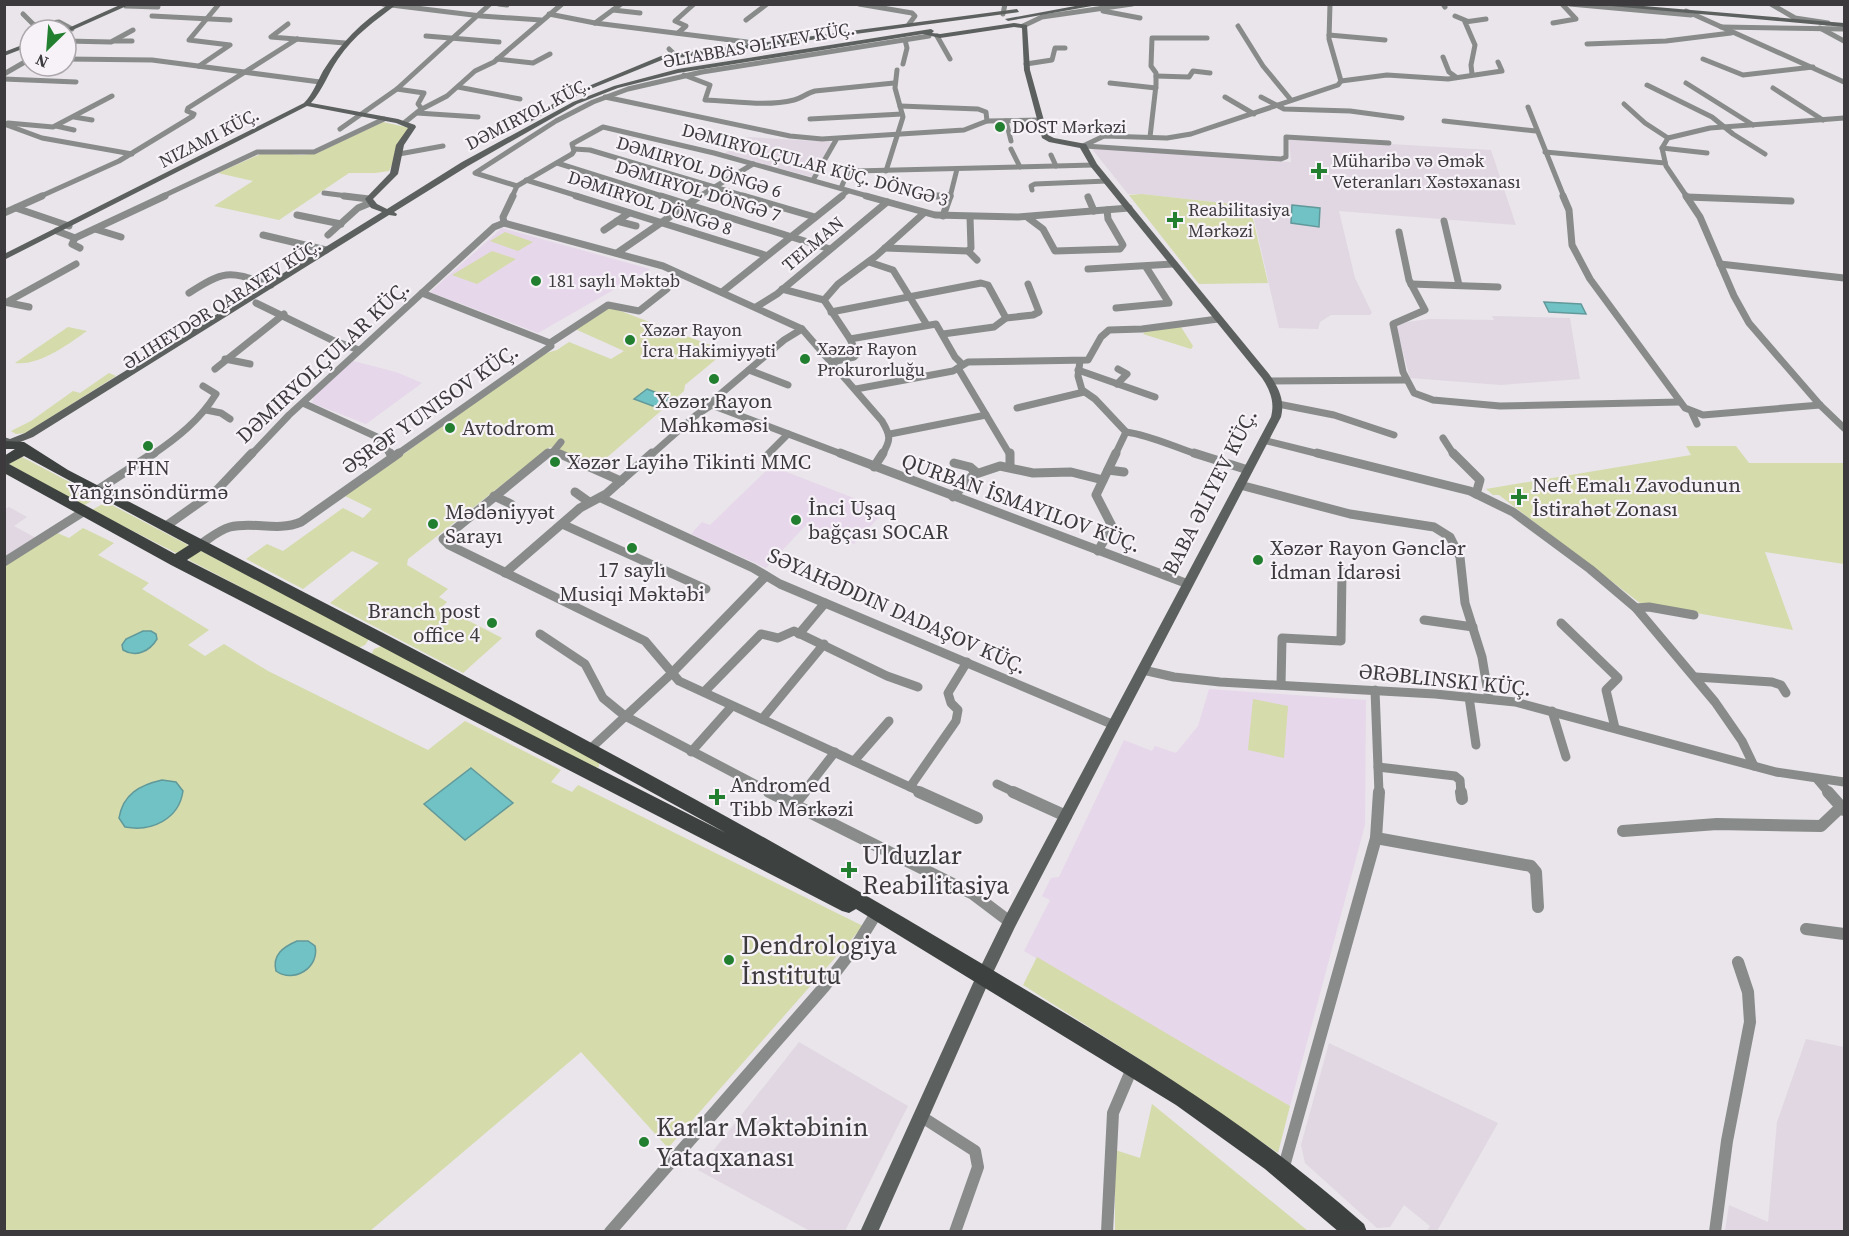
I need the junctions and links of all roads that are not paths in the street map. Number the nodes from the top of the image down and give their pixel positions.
1 (219, 4) edge
2 (383, 4) edge
3 (490, 4) edge
4 (499, 4) edge
5 (562, 4) edge
6 (621, 4) edge
7 (694, 4) edge
8 (767, 4) edge
9 (859, 4) edge
10 (1005, 4) edge
11 (1107, 4) edge
12 (1132, 4) edge
13 (1330, 4) edge
14 (1562, 4) edge
15 (1570, 4) edge
16 (1592, 4) edge
17 (1605, 4) edge
18 (1675, 4) edge
19 (1771, 4) edge
20 (127, 5) edge
21 (393, 5) edge
22 (507, 5) edge
23 (1097, 6) edge
24 (158, 7) dead end
25 (1075, 7) edge
26 (431, 10) junction
27 (613, 10) junction
28 (640, 13) dead end
29 (1688, 13) junction
30 (23, 14) dead end
31 (549, 14) junction
32 (1003, 14) junction
33 (476, 15) junction
34 (152, 16) dead end
35 (1455, 16) dead end
36 (27, 18) edge
37 (421, 18) dead end
38 (1140, 18) dead end
39 (1486, 19) dead end
40 (204, 20) junction
41 (230, 20) dead end
42 (541, 20) junction
43 (746, 20) dead end
44 (1467, 21) junction
45 (1553, 22) dead end
46 (595, 23) junction
47 (1828, 23) junction
48 (288, 24) dead end
49 (909, 24) junction
50 (1023, 26) junction
51 (1238, 26) dead end
52 (1845, 26) edge
53 (1720, 27) junction
54 (78, 28) edge
55 (1820, 28) junction
56 (133, 30) dead end
57 (678, 33) junction
58 (1731, 33) junction
59 (78, 35) edge
60 (930, 35) junction
61 (1329, 35) junction
62 (426, 36) dead end
63 (450, 38) junction
64 (1207, 38) dead end
65 (297, 39) junction
66 (114, 40) junction
67 (905, 40) junction
68 (1385, 40) dead end
69 (132, 41) dead end
70 (1845, 41) edge
71 (345, 42) junction
72 (499, 42) dead end
73 (1587, 44) dead end
74 (753, 45) junction
75 (1065, 48) dead end
76 (669, 49) dead end
77 (550, 54) dead end
78 (675, 55) junction
79 (1443, 57) dead end
80 (78, 59) edge
81 (498, 59) junction
82 (950, 59) dead end
83 (1703, 59) dead end
84 (1498, 62) dead end
85 (903, 64) dead end
86 (1026, 64) junction
87 (18, 66) edge
88 (200, 66) junction
89 (1813, 68) junction
90 (897, 69) dead end
91 (1210, 73) dead end
92 (4, 74) edge
93 (244, 74) junction
94 (682, 74) junction
95 (1472, 74) junction
96 (1156, 76) junction
97 (1456, 77) junction
98 (4, 79) edge
99 (1341, 81) junction
100 (76, 82) dead end
101 (320, 82) junction
102 (1845, 82) edge
103 (894, 83) junction
104 (1110, 83) dead end
105 (1686, 83) dead end
106 (1647, 85) dead end
107 (458, 87) junction
108 (1156, 88) junction
109 (1773, 88) dead end
110 (397, 89) junction
111 (112, 96) dead end
112 (1261, 96) dead end
113 (605, 97) junction
114 (1225, 98) dead end
115 (520, 99) dead end
116 (799, 99) junction
117 (1291, 100) junction
118 (306, 104) junction
119 (1624, 104) dead end
120 (808, 105) dead end
121 (900, 106) junction
122 (1275, 106) junction
123 (1528, 107) dead end
124 (422, 109) junction
125 (416, 112) junction
126 (902, 114) junction
127 (1254, 114) junction
128 (361, 115) junction
129 (74, 117) junction
130 (478, 117) dead end
131 (384, 118) junction
132 (1402, 118) dead end
133 (1845, 118) edge
134 (810, 119) dead end
135 (92, 120) dead end
136 (1006, 120) junction
137 (1040, 120) junction
138 (1823, 120) junction
139 (987, 121) junction
140 (1444, 121) dead end
141 (4, 123) edge
142 (404, 123) junction
143 (1753, 125) junction
144 (56, 126) junction
145 (1724, 126) junction
146 (44, 128) junction
147 (340, 129) dead end
148 (74, 130) dead end
149 (1536, 131) junction
150 (29, 134) junction
151 (897, 135) junction
152 (1150, 136) junction
153 (1668, 138) junction
154 (836, 140) junction
155 (1011, 141) dead end
156 (324, 142) dead end
157 (493, 142) junction
158 (1389, 143) dead end
159 (502, 144) junction
160 (443, 146) dead end
161 (1083, 146) junction
162 (251, 147) dead end
163 (1662, 147) junction
164 (1011, 148) dead end
165 (322, 149) junction
166 (574, 149) junction
167 (260, 151) junction
168 (1545, 152) junction
169 (1707, 153) dead end
170 (132, 154) junction
171 (399, 154) junction
172 (1765, 154) dead end
173 (1051, 155) dead end
174 (1665, 162) junction
175 (557, 163) junction
176 (465, 164) junction
177 (753, 164) junction
178 (1094, 165) junction
179 (1056, 166) junction
180 (1020, 167) junction
181 (957, 169) junction
182 (886, 171) junction
183 (526, 180) junction
184 (813, 180) junction
185 (1107, 181) junction
186 (440, 186) junction
187 (517, 186) junction
188 (713, 187) junction
189 (845, 190) junction
190 (1032, 190) dead end
191 (324, 193) dead end
192 (886, 193) dead end
193 (933, 196) dead end
194 (950, 196) junction
195 (1088, 197) dead end
196 (1687, 197) junction
197 (370, 201) junction
198 (884, 201) junction
199 (1791, 201) dead end
200 (688, 205) junction
201 (16, 208) junction
202 (1129, 208) junction
203 (1107, 210) junction
204 (1094, 211) junction
205 (4, 213) edge
206 (629, 213) junction
207 (924, 213) junction
208 (391, 214) junction
209 (297, 215) dead end
210 (943, 216) junction
211 (815, 217) junction
212 (970, 217) junction
213 (1028, 217) junction
214 (617, 221) junction
215 (1444, 221) dead end
216 (504, 223) junction
217 (661, 223) junction
218 (341, 224) junction
219 (69, 225) junction
220 (636, 226) dead end
221 (96, 229) junction
222 (604, 230) dead end
223 (57, 231) junction
224 (1399, 232) dead end
225 (263, 235) dead end
226 (328, 236) dead end
227 (790, 236) junction
228 (121, 237) dead end
229 (75, 238) junction
230 (80, 248) dead end
231 (885, 248) junction
232 (830, 249) junction
233 (331, 250) junction
234 (968, 251) junction
235 (618, 253) junction
236 (765, 255) junction
237 (4, 258) edge
238 (977, 260) dead end
239 (869, 262) junction
240 (76, 264) dead end
241 (1173, 264) junction
242 (1720, 264) junction
243 (1146, 267) junction
244 (1088, 269) dead end
245 (1845, 278) edge
246 (1028, 284) dead end
247 (1411, 284) junction
248 (271, 285) junction
249 (1459, 285) junction
250 (1498, 286) dead end
251 (782, 289) junction
252 (667, 290) dead end
253 (722, 291) junction
254 (189, 293) dead end
255 (422, 293) junction
256 (910, 297) junction
257 (824, 300) junction
258 (6, 302) edge
259 (256, 303) junction
260 (29, 307) dead end
261 (756, 307) junction
262 (1116, 308) dead end
263 (831, 312) junction
264 (284, 314) junction
265 (1006, 318) junction
266 (1218, 319) junction
267 (927, 325) junction
268 (802, 329) junction
269 (942, 334) junction
270 (850, 339) junction
271 (550, 343) junction
272 (359, 350) junction
273 (225, 359) junction
274 (832, 362) junction
275 (250, 363) dead end
276 (148, 365) junction
277 (960, 366) junction
278 (1079, 366) junction
279 (215, 369) dead end
280 (1118, 369) dead end
281 (749, 370) junction
282 (1406, 380) junction
283 (1270, 381) junction
284 (1117, 384) junction
285 (203, 386) dead end
286 (788, 386) dead end
287 (856, 389) junction
288 (1084, 392) junction
289 (1155, 397) dead end
290 (1680, 402) junction
291 (303, 403) junction
292 (712, 404) junction
293 (1278, 404) junction
294 (1820, 405) junction
295 (1017, 408) dead end
296 (206, 410) junction
297 (1692, 413) junction
298 (986, 415) junction
299 (1831, 415) junction
300 (1845, 416) edge
301 (230, 419) dead end
302 (1697, 424) dead end
303 (1845, 428) edge
304 (1126, 432) junction
305 (788, 434) junction
306 (890, 434) junction
307 (1394, 435) dead end
308 (1443, 438) dead end
309 (1263, 440) junction
310 (561, 442) dead end
311 (10, 444) edge
312 (553, 452) junction
313 (768, 454) dead end
314 (393, 457) junction
315 (4, 461) edge
316 (954, 463) dead end
317 (1010, 467) junction
318 (4, 468) edge
319 (874, 468) junction
320 (1108, 470) junction
321 (1248, 470) junction
322 (1124, 472) dead end
323 (977, 473) junction
324 (1057, 473) junction
325 (1103, 480) junction
326 (621, 481) junction
327 (1060, 483) dead end
328 (1240, 485) junction
329 (575, 492) dead end
330 (102, 494) junction
331 (1476, 494) junction
332 (494, 496) junction
333 (953, 497) junction
334 (601, 498) junction
335 (589, 502) junction
336 (511, 504) dead end
337 (83, 512) junction
338 (562, 524) junction
339 (166, 526) junction
340 (201, 544) junction
341 (1098, 551) junction
342 (176, 561) junction
343 (4, 562) edge
344 (1342, 572) dead end
345 (505, 573) junction
346 (766, 576) junction
347 (1188, 584) junction
348 (706, 589) dead end
349 (825, 603) junction
350 (1636, 608) junction
351 (1694, 615) dead end
352 (1424, 620) dead end
353 (1561, 623) dead end
354 (1473, 627) junction
355 (540, 634) dead end
356 (799, 634) junction
357 (379, 638) junction
358 (824, 644) junction
359 (360, 655) junction
360 (967, 662) junction
361 (1143, 670) junction
362 (671, 674) junction
363 (1696, 677) junction
364 (1281, 685) junction
365 (918, 687) dead end
366 (1375, 690) junction
367 (704, 692) junction
368 (1786, 693) dead end
369 (1469, 697) junction
370 (1489, 699) junction
371 (732, 706) junction
372 (1552, 711) junction
373 (625, 716) junction
374 (762, 719) junction
375 (889, 721) dead end
376 (1114, 725) junction
377 (1615, 728) junction
378 (1476, 745) dead end
379 (589, 750) junction
380 (691, 752) junction
381 (835, 752) junction
382 (1566, 757) dead end
383 (854, 761) junction
384 (612, 762) junction
385 (1754, 766) junction
386 (1378, 767) junction
387 (598, 776) junction
388 (1818, 780) junction
389 (1845, 782) edge
390 (997, 784) dead end
391 (910, 787) junction
392 (1462, 799) dead end
393 (795, 803) junction
394 (1843, 808) edge
395 (1066, 816) junction
396 (977, 818) dead end
397 (1623, 831) dead end
398 (1376, 838) junction
399 (1538, 907) dead end
400 (874, 917) junction
401 (1010, 922) junction
402 (1806, 929) dead end
403 (1845, 934) edge
404 (1738, 962) dead end
405 (984, 975) junction
406 (1133, 1066) junction
407 (922, 1118) junction
408 (1283, 1170) junction
409 (610, 1232) edge
410 (869, 1232) edge
411 (955, 1232) edge
412 (1107, 1232) edge
413 (1356, 1232) edge
414 (1715, 1232) edge

1 - 40 street
2 - 21 street
3 - 33 street
4 - 22 street
5 - 31 street
6 - 27 street
7 - 57 street
8 - 43 street
9 - 49 street
10 - 32 street
11 - 25 street, ƏLIABBAS ƏLIYEV KÜÇ.
12 - 23 street, DƏMIRYOL KÜÇ.
13 - 61 street
14 - 45 street
15 - 29 street
16 - 29 street
17 - 29 street
18 - 29 street
19 - 47 street
20 - 24 street
20 - 54 street
21 - 26 street
21 - 71 street
23 - 25 street, DƏMIRYOL KÜÇ.
23 - 38 street
23 - 50 street, DƏMIRYOL KÜÇ.
25 - 32 street
25 - 60 street, ƏLIABBAS ƏLIYEV KÜÇ.
25 - 159 street, DƏMIRYOL KÜÇ.
26 - 33 street
26 - 37 street
27 - 28 street
27 - 46 street
29 - 47 street
29 - 52 street
29 - 53 street
30 - 36 street
31 - 42 street
31 - 46 street
32 - 49 street
33 - 42 street
33 - 63 street
34 - 40 street
35 - 44 street
39 - 44 street
40 - 41 street
40 - 88 street
42 - 81 street
44 - 95 street
46 - 57 street
47 - 52 street
48 - 65 street
49 - 74 street
50 - 60 street
50 - 86 street
51 - 117 street
52 - 55 street
53 - 55 street
53 - 58 street
55 - 70 street
56 - 66 street
57 - 74 street
58 - 73 street
58 - 89 street
59 - 66 street
60 - 67 street, DƏMIRYOL KÜÇ.
60 - 82 street
60 - 94 street, ƏLIABBAS ƏLIYEV KÜÇ.
61 - 68 street
61 - 99 street
62 - 63 street
63 - 72 street
63 - 110 street
64 - 96 street
65 - 71 street
65 - 93 street
66 - 69 street
67 - 85 street
67 - 94 street, DƏMIRYOL KÜÇ.
71 - 101 street
74 - 78 street
75 - 86 street
76 - 78 street
77 - 81 street
78 - 157 street
79 - 97 street
80 - 88 street
81 - 107 street
83 - 89 street
84 - 95 street
86 - 137 street
87 - 92 street
88 - 93 street
89 - 102 street
90 - 103 street
91 - 96 street
93 - 101 street
93 - 170 street
94 - 113 street, DƏMIRYOL KÜÇ.
94 - 116 street
94 - 186 street, ƏLIABBAS ƏLIYEV KÜÇ.
95 - 97 street
96 - 108 street
97 - 99 street
98 - 100 street
99 - 117 street
101 - 118 street
103 - 116 street
103 - 121 street
104 - 108 street
105 - 143 street
106 - 145 street
107 - 115 street
107 - 124 street
108 - 152 street
109 - 138 street
110 - 124 street
110 - 128 street
111 - 129 street
112 - 122 street
113 - 154 street
113 - 187 street, DƏMIRYOL KÜÇ.
114 - 127 street
116 - 120 street
117 - 122 street
118 - 128 street
118 - 219 street, NIZAMI KÜÇ.
119 - 153 street
121 - 126 street
121 - 139 street
122 - 127 street
122 - 132 street
123 - 149 street
124 - 125 street
125 - 130 street
125 - 142 street
126 - 134 street
126 - 151 street
127 - 152 street
128 - 131 street
128 - 147 street
129 - 135 street
129 - 144 street
131 - 142 street
131 - 165 street
133 - 138 street
136 - 137 street
136 - 139 street
136 - 155 street
137 - 161 street
138 - 143 street
139 - 151 street
140 - 149 street
141 - 146 street
141 - 150 street
142 - 171 street
143 - 145 street
144 - 146 street
144 - 148 street
145 - 153 street
145 - 172 street
146 - 150 street
149 - 168 street
150 - 170 street
151 - 154 street
151 - 182 street
152 - 161 street
153 - 163 street
154 - 184 street
156 - 165 street
157 - 159 street
157 - 176 street
158 - 161 street
159 - 176 street, DƏMIRYOL KÜÇ.
160 - 171 street
161 - 178 street, BABA ƏLIYEV KÜÇ.
162 - 167 street
163 - 169 street
163 - 174 street
164 - 180 street
165 - 167 street
166 - 175 street
166 - 177 street, DƏMIRYOLÇULAR KÜÇ. DÖNGƏ 3
166 - 188 street, DƏMIRYOL DÖNGƏ 6
167 - 221 street
168 - 174 street
168 - 290 street
170 - 201 street
171 - 197 street
173 - 179 street
174 - 196 street
175 - 183 street
175 - 200 street, DƏMIRYOL DÖNGƏ 7
176 - 186 street
176 - 208 street, ƏLIHEYDƏR QARAYEV KÜÇ.
177 - 184 street, DƏMIRYOLÇULAR KÜÇ. DÖNGƏ 3
177 - 188 street
178 - 179 street
178 - 185 street, BABA ƏLIYEV KÜÇ.
179 - 180 street
180 - 181 street
181 - 182 street
181 - 194 street
182 - 189 street
183 - 187 street
183 - 206 street, DƏMIRYOL DÖNGƏ 8
184 - 189 street, DƏMIRYOLÇULAR KÜÇ. DÖNGƏ 3
185 - 190 street
185 - 202 street, BABA ƏLIYEV KÜÇ.
186 - 208 street, ƏLIHEYDƏR QARAYEV KÜÇ.
187 - 216 street
188 - 200 street
188 - 211 street, DƏMIRYOL DÖNGƏ 6
189 - 198 street, DƏMIRYOLÇULAR KÜÇ. DÖNGƏ 3
189 - 211 street
191 - 197 street
192 - 198 street, TELMAN
193 - 194 street
194 - 210 street
195 - 204 street
196 - 199 street
196 - 242 street
197 - 208 street
197 - 218 street
198 - 207 street, DƏMIRYOLÇULAR KÜÇ. DÖNGƏ 3
198 - 232 street, TELMAN
200 - 217 street
200 - 227 street, DƏMIRYOL DÖNGƏ 7
201 - 205 street
201 - 219 street
202 - 203 street, DƏMIRYOLÇULAR KÜÇ. DÖNGƏ 3
202 - 241 street, BABA ƏLIYEV KÜÇ.
203 - 204 street, DƏMIRYOLÇULAR KÜÇ. DÖNGƏ 3
203 - 213 street
204 - 213 street, DƏMIRYOLÇULAR KÜÇ. DÖNGƏ 3
206 - 214 street
206 - 217 street, DƏMIRYOL DÖNGƏ 8
207 - 210 street, DƏMIRYOLÇULAR KÜÇ. DÖNGƏ 3
207 - 231 street
208 - 233 street, ƏLIHEYDƏR QARAYEV KÜÇ.
209 - 218 street
210 - 212 street, DƏMIRYOLÇULAR KÜÇ. DÖNGƏ 3
211 - 227 street
212 - 213 street, DƏMIRYOLÇULAR KÜÇ. DÖNGƏ 3
212 - 234 street
214 - 220 street
214 - 222 street
215 - 249 street
216 - 235 street
216 - 255 street, DƏMIRYOLÇULAR KÜÇ.
217 - 235 street
217 - 236 street, DƏMIRYOL DÖNGƏ 8
218 - 226 street
219 - 223 street, NIZAMI KÜÇ.
221 - 228 street
221 - 229 street
223 - 229 street
223 - 237 street, NIZAMI KÜÇ.
224 - 247 street
225 - 233 street
227 - 232 street, DƏMIRYOL DÖNGƏ 7
227 - 236 street
229 - 230 street
231 - 234 street
231 - 239 street
232 - 251 street, TELMAN
233 - 248 street, ƏLIHEYDƏR QARAYEV KÜÇ.
233 - 259 street, ƏLIHEYDƏR QARAYEV KÜÇ.
234 - 238 street
235 - 253 street
236 - 253 street
239 - 256 street
239 - 257 street
240 - 258 street
241 - 243 street
241 - 266 street, BABA ƏLIYEV KÜÇ.
242 - 245 street
242 - 294 street
243 - 244 street
243 - 262 street
246 - 265 street
247 - 249 street
247 - 282 street
248 - 254 street
248 - 276 street, ƏLIHEYDƏR QARAYEV KÜÇ.
249 - 250 street
251 - 257 street
251 - 261 street, TELMAN
252 - 271 street
253 - 261 street
255 - 271 street, ƏŞRƏF YUNISOV KÜÇ.
255 - 272 street, DƏMIRYOLÇULAR KÜÇ.
256 - 263 street
256 - 265 street
256 - 267 street
257 - 263 street
258 - 260 street
259 - 264 street
259 - 276 street, ƏLIHEYDƏR QARAYEV KÜÇ.
261 - 268 street
263 - 270 street
264 - 272 street
264 - 273 street
265 - 269 street
266 - 278 street
266 - 283 street, BABA ƏLIYEV KÜÇ.
267 - 269 street
267 - 270 street
268 - 274 street
268 - 281 street
269 - 277 street
270 - 274 street
271 - 314 street, ƏŞRƏF YUNISOV KÜÇ.
272 - 291 street, DƏMIRYOLÇULAR KÜÇ.
273 - 275 street
273 - 279 street
274 - 287 street
276 - 311 street, ƏLIHEYDƏR QARAYEV KÜÇ.
277 - 278 street
277 - 287 street
277 - 298 street
278 - 284 street
278 - 288 street
280 - 284 street
281 - 286 street
281 - 292 street
282 - 283 street
282 - 290 street
283 - 293 street, BABA ƏLIYEV KÜÇ.
284 - 289 street
285 - 296 street
287 - 306 street
288 - 295 street
288 - 304 street
290 - 297 street
291 - 314 street
291 - 339 street, DƏMIRYOLÇULAR KÜÇ.
292 - 305 street
292 - 326 street
293 - 307 street
293 - 309 street, BABA ƏLIYEV KÜÇ.
294 - 297 street
294 - 299 street
296 - 301 street
296 - 330 street
297 - 302 street
298 - 306 street
298 - 317 street
299 - 300 street
299 - 303 street
304 - 320 street
304 - 321 street
305 - 313 street
305 - 319 street
306 - 319 street
308 - 331 street
309 - 321 street, BABA ƏLIYEV KÜÇ.
309 - 331 street
310 - 312 street
311 - 315 main road
311 - 330 main road
312 - 326 street
312 - 332 street
314 - 340 street, ƏŞRƏF YUNISOV KÜÇ.
316 - 323 street
317 - 323 street
317 - 324 street
318 - 337 main road
319 - 333 street
320 - 322 street
320 - 325 street
321 - 328 street, BABA ƏLIYEV KÜÇ.
323 - 333 street
324 - 325 street
324 - 327 street
325 - 341 street
326 - 334 street
328 - 347 street, BABA ƏLIYEV KÜÇ.
328 - 354 street
329 - 335 street
330 - 337 main road
330 - 339 main road
331 - 350 street
332 - 336 street
332 - 345 street
333 - 341 street
334 - 335 street
334 - 346 street, SƏYAHƏDDIN DADAŞOV KÜÇ.
335 - 338 street
337 - 342 main road
337 - 343 street
338 - 345 street
338 - 348 street
339 - 340 main road
340 - 342 main road
340 - 357 main road
341 - 347 street
342 - 359 main road
344 - 364 street
345 - 362 street
346 - 349 street, SƏYAHƏDDIN DADAŞOV KÜÇ.
346 - 362 street
347 - 361 street, BABA ƏLIYEV KÜÇ.
349 - 356 street
349 - 360 street, SƏYAHƏDDIN DADAŞOV KÜÇ.
350 - 351 street
350 - 363 street
352 - 354 street
353 - 377 street
354 - 370 street
355 - 373 street
356 - 358 street
356 - 367 street
357 - 359 main road
357 - 379 main road
358 - 365 street
358 - 374 street
359 - 387 main road
360 - 376 street, SƏYAHƏDDIN DADAŞOV KÜÇ.
360 - 391 street
361 - 364 street, ƏRƏBLINSKI KÜÇ.
361 - 376 street, BABA ƏLIYEV KÜÇ.
362 - 367 street
362 - 373 street
363 - 368 street
363 - 385 street
364 - 366 street, ƏRƏBLINSKI KÜÇ.
366 - 369 street, ƏRƏBLINSKI KÜÇ.
366 - 386 street
367 - 371 street
369 - 370 street, ƏRƏBLINSKI KÜÇ.
369 - 378 street
370 - 372 street, ƏRƏBLINSKI KÜÇ.
371 - 374 street
371 - 380 street
372 - 377 street, ƏRƏBLINSKI KÜÇ.
372 - 382 street
373 - 379 street
373 - 380 street
374 - 381 street
375 - 383 street
376 - 395 street, BABA ƏLIYEV KÜÇ.
377 - 385 street, ƏRƏBLINSKI KÜÇ.
379 - 384 main road
380 - 393 street
381 - 383 street
381 - 393 street
383 - 391 street
384 - 387 main road
384 - 405 main road
385 - 388 street, ƏRƏBLINSKI KÜÇ.
386 - 392 street
386 - 398 street
387 - 400 main road
388 - 389 street, ƏRƏBLINSKI KÜÇ.
388 - 394 street
390 - 395 street
391 - 396 street
393 - 401 street
394 - 397 street
395 - 401 street, BABA ƏLIYEV KÜÇ.
398 - 399 street
398 - 408 street
400 - 405 main road
400 - 409 street
401 - 405 street, BABA ƏLIYEV KÜÇ.
402 - 403 street
404 - 414 street
405 - 406 main road
405 - 407 street, BABA ƏLIYEV KÜÇ.
406 - 408 main road
406 - 412 street
407 - 410 street
407 - 411 street
408 - 413 main road

